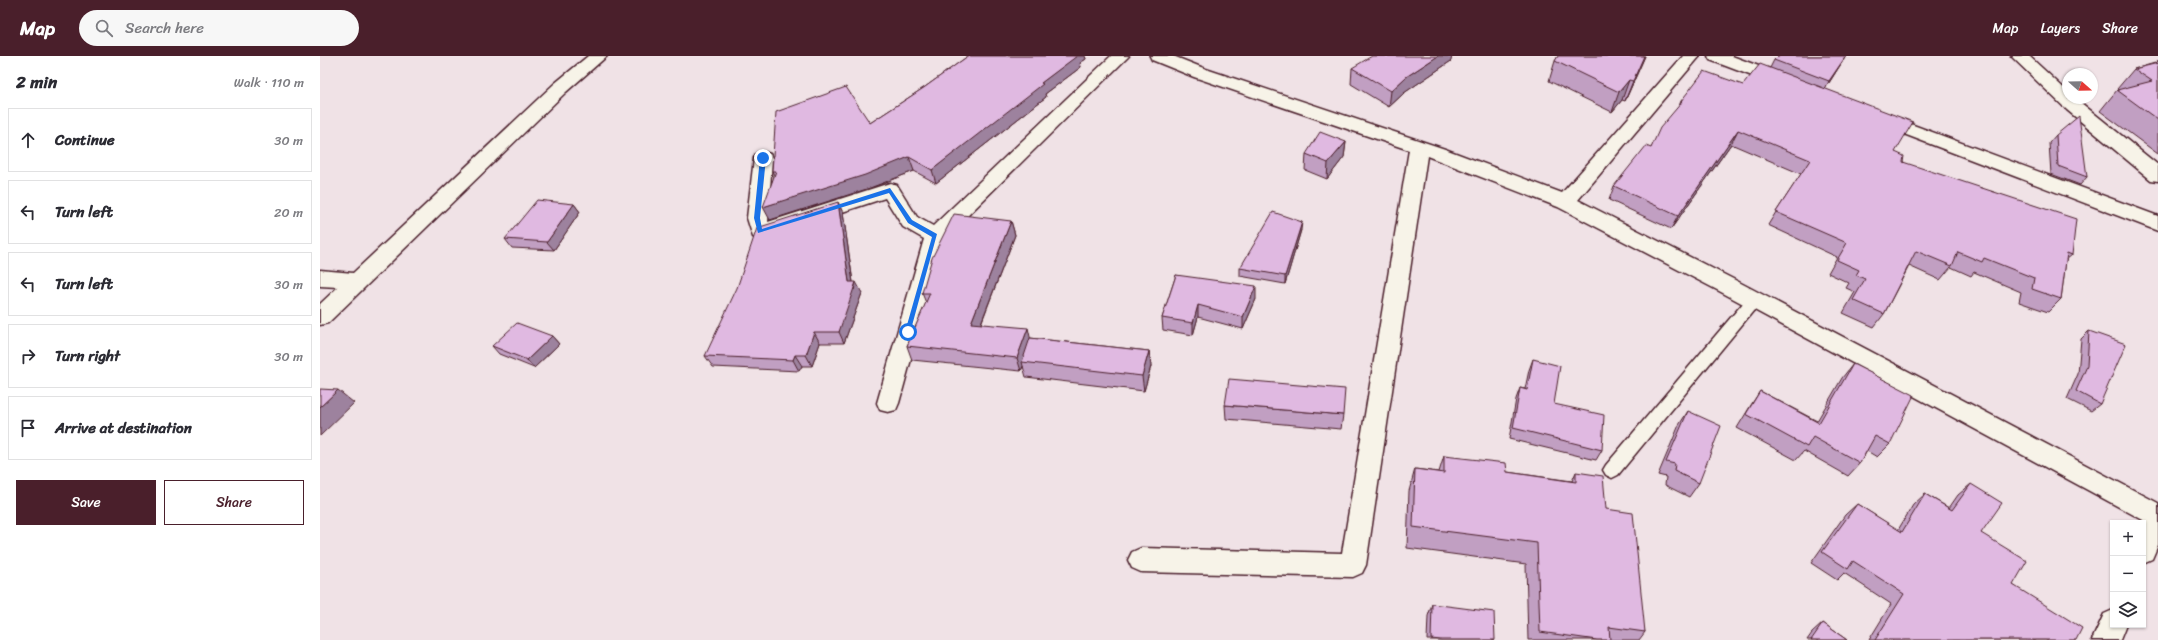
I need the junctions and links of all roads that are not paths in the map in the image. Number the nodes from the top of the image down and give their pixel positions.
1 (599, 56) edge
2 (1121, 56) edge
3 (1158, 56) edge
4 (1692, 56) edge
5 (1716, 56) edge
6 (2019, 56) edge
7 (1797, 87) edge
8 (1863, 112) edge
9 (1419, 147) junction
10 (763, 158) dead end
11 (2158, 175) edge
12 (1565, 202) junction
13 (2158, 224) edge
14 (935, 236) junction
15 (320, 278) edge
16 (358, 281) junction
17 (1754, 300) junction
18 (320, 317) edge
19 (888, 403) dead end
20 (1612, 470) dead end
21 (2158, 516) edge
22 (2146, 544) edge
23 (1141, 560) dead end
24 (2111, 628) edge
25 (2117, 628) edge
26 (2106, 640) edge
27 (2122, 640) edge

1 - 16 street
2 - 14 street
3 - 9 street
4 - 12 street
5 - 7 street
6 - 11 street
8 - 13 street
9 - 12 street
9 - 23 street
10 - 14 street
12 - 17 street
14 - 19 street
15 - 16 street
16 - 18 street
17 - 20 lane
17 - 21 street
21 - 22 street
24 - 26 street
25 - 27 street

